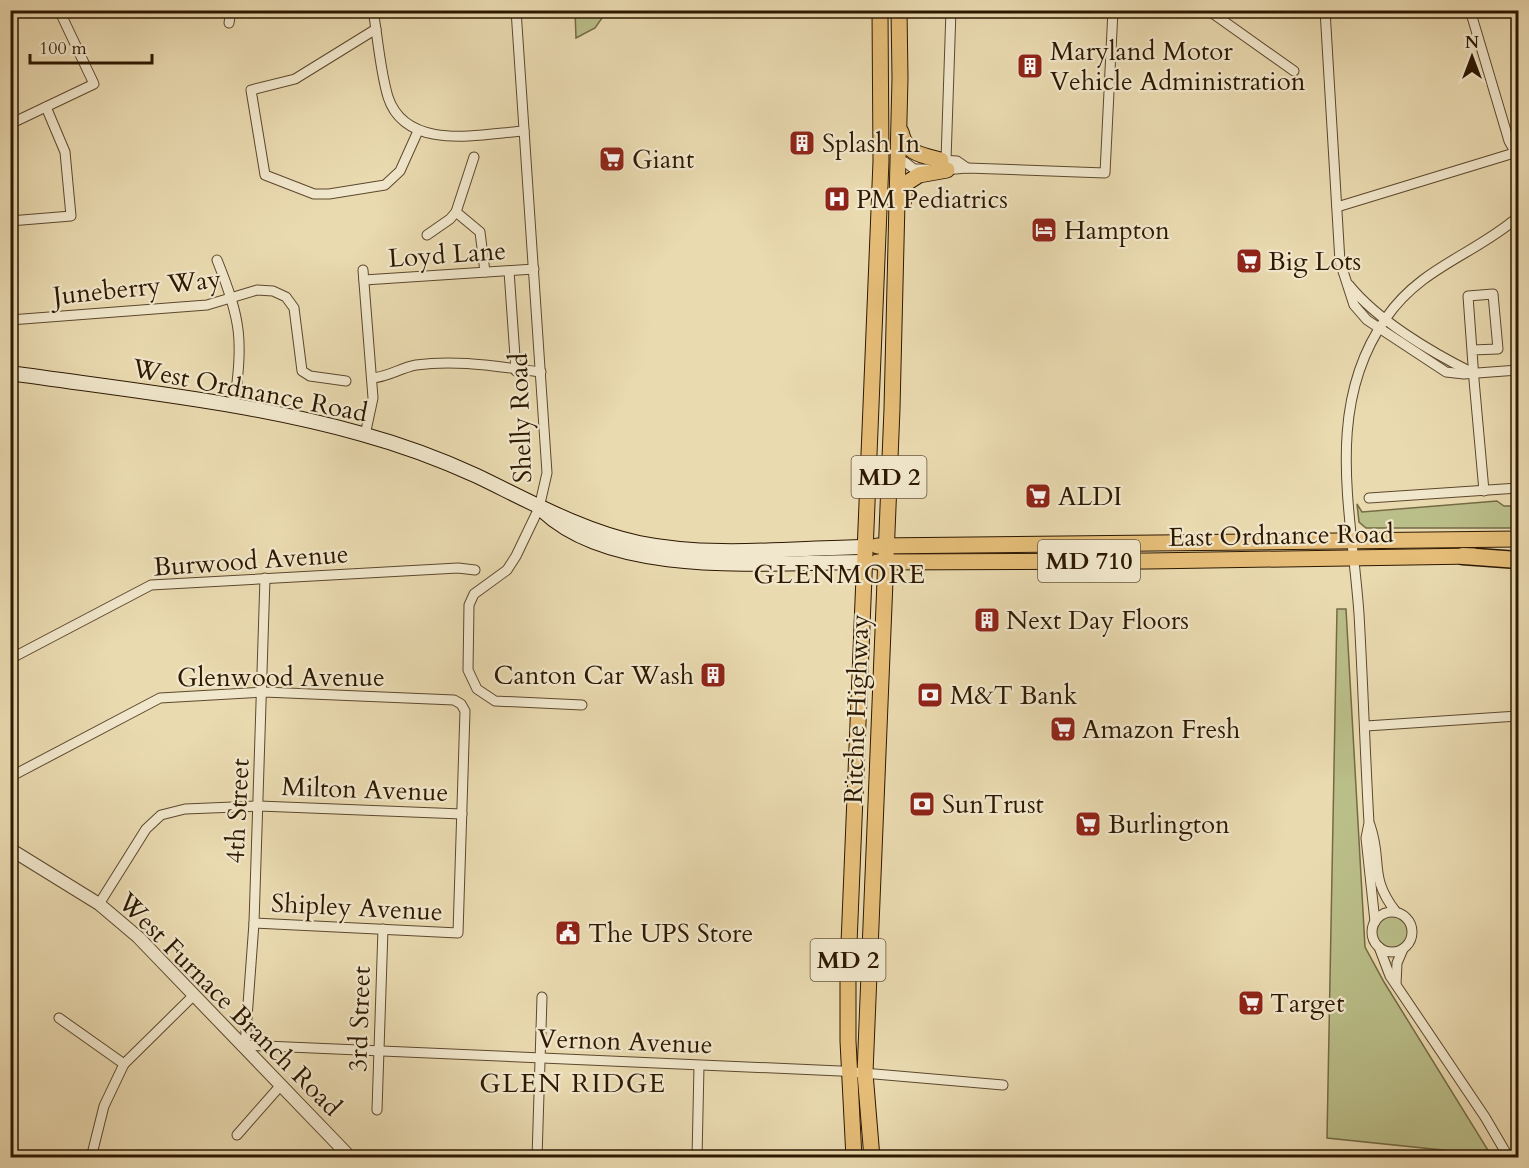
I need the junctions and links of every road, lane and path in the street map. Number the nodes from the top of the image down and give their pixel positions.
1 (59, 10) edge
2 (231, 10) edge
3 (373, 10) edge
4 (516, 10) edge
5 (880, 10) edge
6 (899, 10) edge
7 (951, 10) edge
8 (1113, 10) edge
9 (1208, 10) edge
10 (1325, 10) edge
11 (1470, 10) edge
12 (229, 23) dead end
13 (376, 29) junction
14 (1294, 71) dead end
15 (46, 107) junction
16 (10, 124) edge
17 (899, 124) junction
18 (418, 131) junction
19 (524, 131) junction
20 (1516, 155) edge
21 (474, 157) dead end
22 (902, 162) junction
23 (945, 164) junction
24 (1337, 207) junction
25 (456, 212) junction
26 (1518, 217) edge
27 (10, 221) edge
28 (896, 231) junction
29 (427, 235) dead end
30 (216, 260) dead end
31 (534, 269) junction
32 (508, 271) junction
33 (485, 272) junction
34 (875, 272) junction
35 (1346, 282) junction
36 (232, 298) junction
37 (1385, 319) junction
38 (10, 320) edge
39 (1379, 329) junction
40 (1472, 350) junction
41 (894, 353) junction
42 (1518, 370) edge
43 (516, 371) junction
44 (541, 372) junction
45 (10, 373) edge
46 (1474, 373) junction
47 (372, 378) junction
48 (346, 381) dead end
49 (234, 406) junction
50 (365, 435) junction
51 (1518, 488) edge
52 (1484, 491) junction
53 (1369, 498) dead end
54 (539, 508) junction
55 (1518, 539) edge
56 (1351, 542) junction
57 (887, 546) junction
58 (865, 554) junction
59 (1518, 555) edge
60 (1463, 556) junction
61 (1355, 558) junction
62 (1518, 560) edge
63 (886, 562) junction
64 (475, 570) dead end
65 (265, 578) junction
66 (10, 660) edge
67 (264, 692) junction
68 (582, 705) dead end
69 (1518, 716) edge
70 (1366, 726) junction
71 (10, 777) edge
72 (259, 806) junction
73 (462, 814) junction
74 (1369, 823) junction
75 (12, 853) edge
76 (99, 904) junction
77 (1396, 912) junction
78 (1375, 922) junction
79 (254, 923) junction
80 (383, 929) junction
81 (1379, 947) junction
82 (1403, 949) junction
83 (1396, 984) junction
84 (194, 995) junction
85 (542, 997) dead end
86 (59, 1018) dead end
87 (245, 1045) junction
88 (379, 1051) junction
89 (540, 1058) junction
90 (124, 1064) junction
91 (699, 1066) junction
92 (849, 1072) junction
93 (865, 1072) junction
94 (281, 1085) junction
95 (1003, 1085) dead end
96 (377, 1110) dead end
97 (237, 1135) dead end
98 (91, 1158) edge
99 (351, 1158) edge
100 (537, 1158) edge
101 (697, 1158) edge
102 (854, 1158) edge
103 (872, 1158) edge
104 (1509, 1158) edge

1 - 15 street
2 - 12 street
3 - 13 street
4 - 19 street, Shelly Road
5 - 34 main road, Ritchie Highway / MD 2
6 - 17 main road, Ritchie Highway / MD 2
7 - 23 street
8 - 23 street
9 - 14 street
10 - 24 street
11 - 20 street
13 - 18 street
13 - 18 street
15 - 16 street
15 - 27 street
17 - 22 main road, Ritchie Highway / MD 2
17 - 23 main road
18 - 19 street
19 - 31 street, Shelly Road
20 - 24 street
21 - 25 street
22 - 23 street
22 - 28 main road, Ritchie Highway / MD 2
23 - 28 main road
24 - 35 street
25 - 29 street
25 - 33 street
26 - 37 street
28 - 41 main road, Ritchie Highway / MD 2
30 - 36 street
31 - 32 street, Loyd Lane
31 - 44 street, Shelly Road
32 - 33 street, Loyd Lane
32 - 43 street
33 - 47 street, Loyd Lane
34 - 41 main road
34 - 58 main road, Ritchie Highway / MD 2
35 - 37 street
35 - 39 street
36 - 38 street, Juneberry Way
36 - 48 street, Juneberry Way
36 - 49 street
37 - 39 street
37 - 46 street
39 - 46 street
39 - 56 street
40 - 40 street
40 - 46 street
41 - 57 main road, Ritchie Highway / MD 2
42 - 46 street
43 - 44 street
43 - 47 street
44 - 54 street, Shelly Road
45 - 49 main road, West Ordnance Road
46 - 52 street
47 - 50 street
49 - 50 main road, West Ordnance Road
50 - 54 main road, West Ordnance Road
51 - 52 street
52 - 53 street
54 - 58 main road, West Ordnance Road
54 - 68 street, Shelly Road
55 - 56 main road, East Ordnance Road / MD 710
56 - 57 main road, East Ordnance Road / MD 710
56 - 61 street
57 - 58 main road, East Ordnance Road / MD 710
57 - 63 main road, Ritchie Highway / MD 2
58 - 63 main road, East Ordnance Road / MD 710
58 - 92 main road, Ritchie Highway / MD 2
59 - 60 main road, East Ordnance Road / MD 710
60 - 61 main road, East Ordnance Road / MD 710
60 - 62 highway
61 - 63 main road, East Ordnance Road / MD 710
61 - 70 street
63 - 93 main road, Ritchie Highway / MD 2
64 - 65 street, Burwood Avenue
65 - 66 street, Burwood Avenue
65 - 67 street, 4th Street
67 - 71 street, Glenwood Avenue
67 - 72 street, 4th Street
67 - 73 street, Glenwood Avenue
69 - 70 street
70 - 74 street
72 - 73 street, Milton Avenue
72 - 76 street, Milton Avenue
72 - 79 street, 4th Street
73 - 80 street, Shipley Avenue
74 - 77 street
74 - 78 street
75 - 76 street, West Furnace Branch Road
76 - 84 street, West Furnace Branch Road
77 - 78 street
77 - 82 street
78 - 81 street
79 - 80 street, Shipley Avenue
79 - 87 street, 4th Street
80 - 88 street, 3rd Street
81 - 82 street
81 - 83 street
82 - 83 street
83 - 104 street
84 - 87 street, West Furnace Branch Road
84 - 90 street
85 - 89 street
86 - 90 street
87 - 88 street, Vernon Avenue
87 - 94 street, West Furnace Branch Road
88 - 89 street, Vernon Avenue
88 - 96 street, 3rd Street
89 - 91 street, Vernon Avenue
89 - 100 street
90 - 98 street
91 - 92 street, Vernon Avenue
91 - 101 street
92 - 93 street, Vernon Avenue
92 - 102 main road, Ritchie Highway / MD 2
93 - 95 street, Vernon Avenue
93 - 103 main road, Ritchie Highway / MD 2
94 - 97 street
94 - 99 street, West Furnace Branch Road

